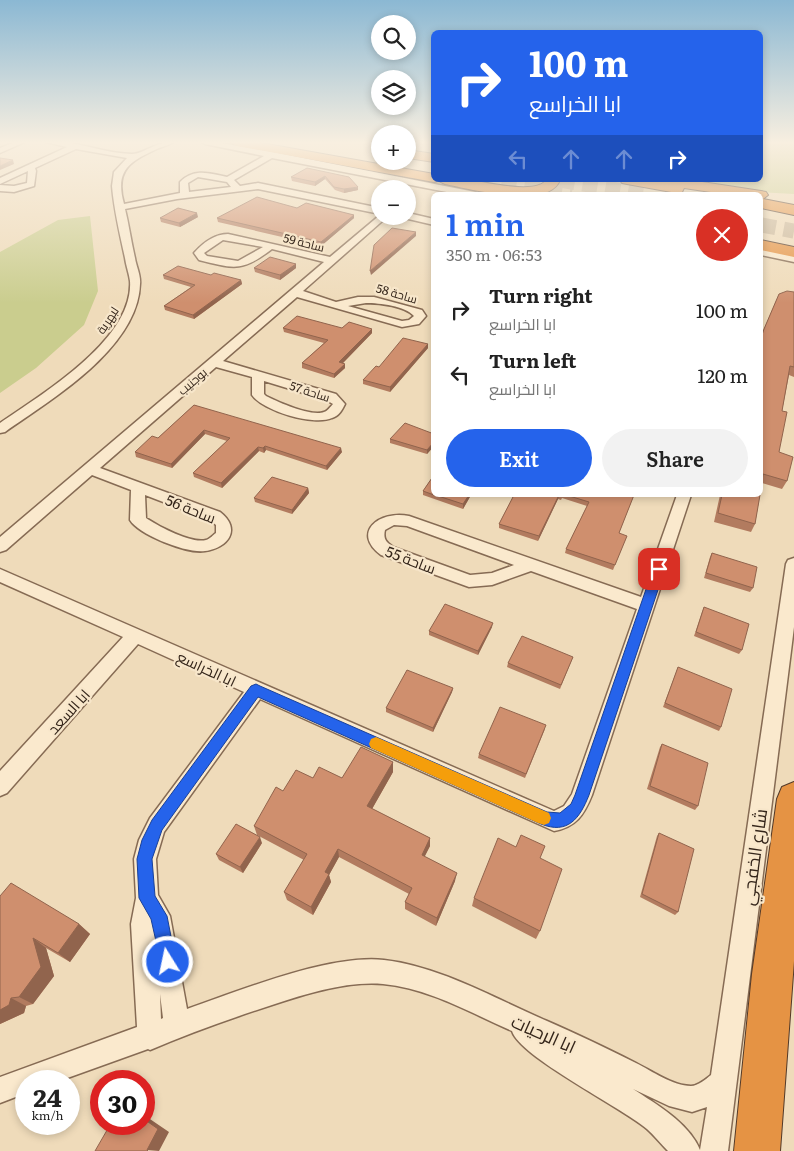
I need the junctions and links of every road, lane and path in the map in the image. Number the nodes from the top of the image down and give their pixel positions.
1 (117, 196) edge
2 (181, 196) edge
3 (308, 196) edge
4 (769, 196) edge
5 (794, 198) edge
6 (763, 203) edge
7 (119, 204) junction
8 (371, 209) edge
9 (794, 210) edge
10 (416, 218) edge
11 (431, 221) edge
12 (374, 225) edge
13 (763, 245) edge
14 (270, 246) junction
15 (763, 252) edge
16 (794, 252) edge
17 (794, 259) edge
18 (332, 261) junction
19 (294, 292) junction
20 (336, 306) junction
21 (214, 362) junction
22 (258, 375) junction
23 (0, 429) edge
24 (89, 469) junction
25 (138, 487) junction
26 (683, 497) edge
27 (0, 546) edge
28 (794, 564) edge
29 (530, 565) junction
30 (0, 575) edge
31 (647, 606) junction
32 (136, 635) junction
33 (256, 690) junction
34 (0, 786) edge
35 (794, 799) edge
36 (147, 898) junction
37 (498, 1012) junction
38 (177, 1026) junction
39 (150, 1037) junction
40 (723, 1083) junction
41 (0, 1090) edge
42 (687, 1151) edge
43 (714, 1151) edge
44 (757, 1151) edge

1 - 7 street, لبهرية
2 - 7 street
3 - 8 street
4 - 5 highway
6 - 9 highway
7 - 23 street, لبهرية
10 - 11 street
12 - 18 street, بوجنيب
13 - 16 highway
14 - 14 street, ساحة 59
14 - 18 street, ساحة 59
15 - 17 street
18 - 19 street, بوجنيب
19 - 20 street, ساحة 58
19 - 21 street, بوجنيب
20 - 20 street, ساحة 58
21 - 22 street, ساحة 57
21 - 24 street, بوجنيب
22 - 22 street, ساحة 57
24 - 25 street, ساحة 56
24 - 27 street, بوجنيب
25 - 25 street, ساحة 56
26 - 31 street, ابا الخراسع
28 - 40 street, شارع الخفجي
29 - 29 street, ساحة 55
29 - 31 street, ساحة 55
30 - 32 street, ابا الخراسع
31 - 33 street, ابا الخراسع
32 - 33 street, ابا الخراسع
32 - 34 street, ابا السعد
33 - 36 street
35 - 44 highway
36 - 38 street
36 - 39 street
37 - 38 street
37 - 40 street, ابا الرحيات
37 - 42 street, ابا الرحيات
38 - 39 street
39 - 41 street
40 - 43 street, شارع الخفجي

